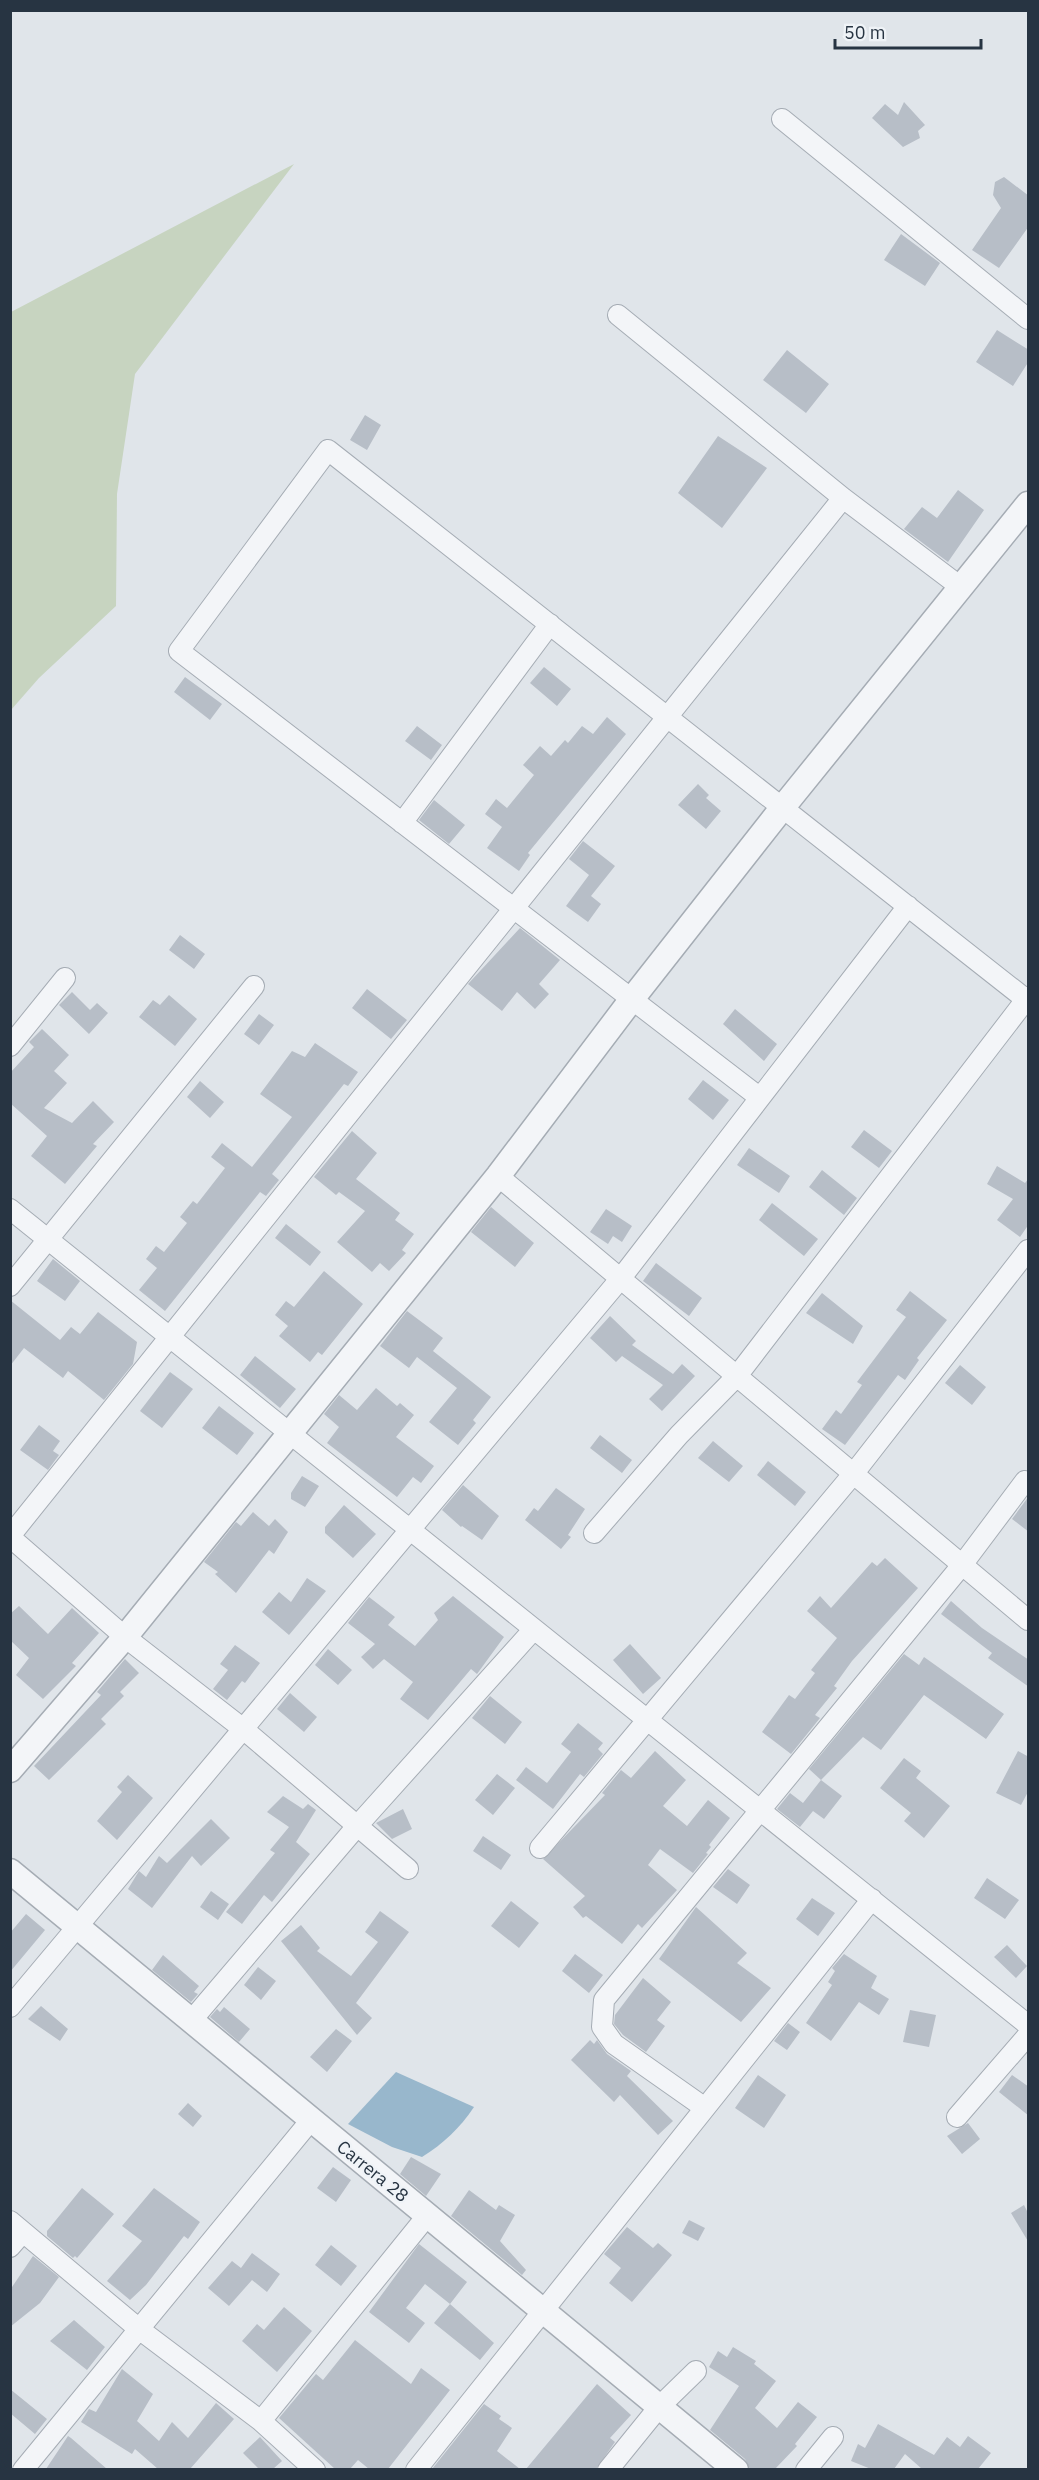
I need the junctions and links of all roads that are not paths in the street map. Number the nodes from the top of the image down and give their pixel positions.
1 (782, 119) dead end
2 (618, 315) dead end
3 (1029, 319) edge
4 (843, 498) junction
5 (1029, 504) edge
6 (962, 588) junction
7 (550, 624) junction
8 (668, 717) junction
9 (783, 807) junction
10 (402, 823) junction
11 (908, 906) junction
12 (514, 909) junction
13 (65, 978) dead end
14 (254, 986) dead end
15 (632, 999) junction
16 (1028, 999) edge
17 (10, 1046) edge
18 (759, 1097) junction
19 (498, 1176) junction
20 (10, 1209) edge
21 (48, 1239) junction
22 (1029, 1250) edge
23 (621, 1278) junction
24 (10, 1286) edge
25 (170, 1337) junction
26 (737, 1376) junction
27 (289, 1432) junction
28 (854, 1473) junction
29 (1024, 1481) dead end
30 (412, 1531) junction
31 (594, 1533) dead end
32 (10, 1536) edge
33 (962, 1564) junction
34 (1029, 1620) edge
35 (534, 1629) junction
36 (124, 1637) junction
37 (646, 1719) junction
38 (242, 1728) junction
39 (10, 1770) edge
40 (759, 1809) junction
41 (358, 1825) junction
42 (540, 1848) dead end
43 (408, 1869) dead end
44 (10, 1872) edge
45 (872, 1899) junction
46 (76, 1927) junction
47 (10, 2007) edge
48 (191, 2021) junction
49 (1029, 2025) edge
50 (1029, 2035) edge
51 (705, 2108) junction
52 (957, 2117) dead end
53 (311, 2120) junction
54 (427, 2216) junction
55 (17, 2226) edge
56 (10, 2247) edge
57 (543, 2311) junction
58 (139, 2329) junction
59 (696, 2370) dead end
60 (659, 2407) junction
61 (261, 2421) junction
62 (833, 2437) dead end
63 (22, 2469) edge
64 (315, 2469) edge
65 (416, 2469) edge
66 (608, 2469) edge
67 (736, 2469) edge
68 (806, 2469) edge

1 - 3 street
2 - 4 street
4 - 6 street
4 - 8 street
5 - 6 street
6 - 9 street
7 - 8 street
7 - 10 street
7 - 10 street
8 - 9 street
8 - 12 street
9 - 11 street
9 - 15 street
10 - 12 street
11 - 16 street
11 - 18 street
12 - 15 street
12 - 25 street
13 - 17 street
14 - 21 street
15 - 18 street
15 - 19 street
16 - 26 street
18 - 23 street
19 - 23 street
19 - 27 street
20 - 21 street
21 - 24 street
21 - 25 street
22 - 28 street
23 - 26 street
23 - 30 street
25 - 27 street
25 - 32 street
26 - 28 street
26 - 31 street
27 - 30 street
27 - 36 street
28 - 33 street
28 - 37 street
29 - 33 street
30 - 35 street
30 - 38 street
32 - 36 street
33 - 34 street
33 - 40 street
35 - 37 street
35 - 41 street
36 - 38 street
36 - 39 street
37 - 40 street
37 - 42 street
38 - 41 street
38 - 46 street
40 - 45 street
40 - 51 street
41 - 43 street
41 - 48 street
44 - 46 street, Carrera 28
45 - 49 street
45 - 51 street
46 - 47 street
46 - 48 street, Carrera 28
48 - 53 street, Carrera 28
50 - 52 street
51 - 57 street
53 - 54 street, Carrera 28
53 - 58 street
54 - 57 street, Carrera 28
54 - 61 street
55 - 56 street
55 - 58 street
57 - 60 street, Carrera 28
57 - 65 street
58 - 61 street
58 - 63 street
59 - 60 street
60 - 66 street
60 - 67 street, Carrera 28
61 - 64 street
62 - 68 street

